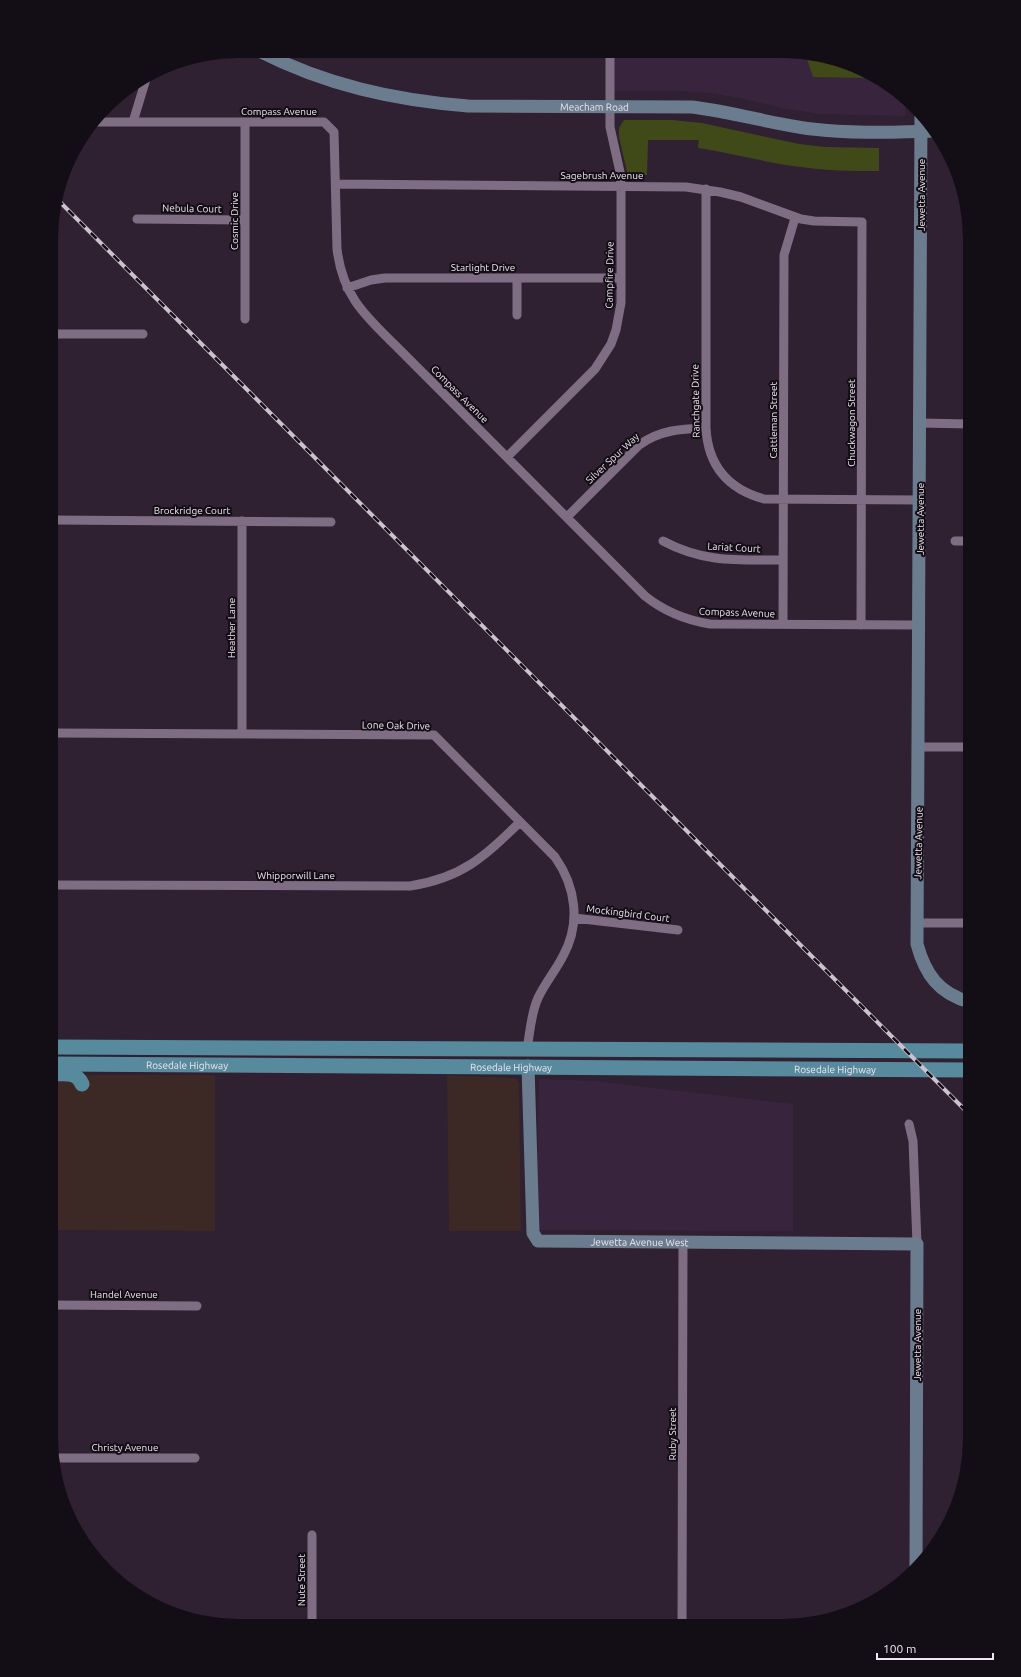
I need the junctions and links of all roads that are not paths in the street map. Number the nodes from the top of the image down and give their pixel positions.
1 (276, 58) edge
2 (610, 58) edge
3 (144, 84) edge
4 (610, 106) junction
5 (101, 122) edge
6 (134, 122) junction
7 (245, 123) junction
8 (921, 123) edge
9 (921, 132) junction
10 (928, 132) edge
11 (336, 184) junction
12 (621, 186) junction
13 (706, 189) junction
14 (795, 218) junction
15 (137, 219) dead end
16 (245, 220) junction
17 (862, 222) joint
18 (517, 278) junction
19 (621, 278) junction
20 (347, 288) junction
21 (517, 315) dead end
22 (246, 319) dead end
23 (58, 334) edge
24 (143, 334) dead end
25 (920, 423) junction
26 (963, 424) edge
27 (706, 428) junction
28 (507, 457) junction
29 (783, 500) junction
30 (861, 500) junction
31 (920, 500) junction
32 (567, 517) junction
33 (58, 520) edge
34 (242, 521) junction
35 (331, 522) dead end
36 (663, 541) dead end
37 (955, 541) dead end
38 (963, 541) edge
39 (783, 560) junction
40 (783, 624) junction
41 (861, 625) junction
42 (919, 625) junction
43 (58, 733) edge
44 (242, 734) junction
45 (919, 747) junction
46 (963, 747) edge
47 (520, 822) junction
48 (58, 885) edge
49 (574, 918) junction
50 (916, 923) junction
51 (963, 923) edge
52 (678, 930) dead end
53 (963, 999) edge
54 (58, 1047) edge
55 (277, 1048) junction
56 (527, 1049) junction
57 (721, 1051) junction
58 (963, 1051) edge
59 (58, 1064) edge
60 (152, 1064) junction
61 (409, 1066) junction
62 (528, 1066) junction
63 (963, 1070) edge
64 (58, 1074) edge
65 (82, 1084) dead end
66 (909, 1124) dead end
67 (683, 1243) junction
68 (917, 1244) junction
69 (58, 1305) edge
70 (197, 1306) dead end
71 (59, 1458) edge
72 (195, 1458) dead end
73 (312, 1535) dead end
74 (916, 1559) edge
75 (312, 1619) edge
76 (682, 1619) edge

1 - 4 street, Meacham Road
2 - 4 street, Campfire Drive
3 - 6 street
4 - 9 street, Meacham Road
4 - 12 street, Campfire Drive
5 - 6 street, Compass Avenue
6 - 7 street, Compass Avenue
7 - 11 street, Compass Avenue
7 - 16 street, Cosmic Drive
8 - 9 street, Jewetta Avenue
9 - 10 street, Meacham Road
9 - 25 street, Jewetta Avenue
11 - 12 street, Sagebrush Avenue
11 - 20 street, Compass Avenue
12 - 13 street, Sagebrush Avenue
12 - 19 street, Campfire Drive
13 - 14 street, Sagebrush Avenue
13 - 27 street, Ranchgate Drive
14 - 17 street, Sagebrush Avenue
14 - 29 street, Cattleman Street
15 - 16 street, Nebula Court
16 - 22 street, Cosmic Drive
17 - 30 street, Chuckwagon Street
18 - 19 street, Starlight Drive
18 - 20 street, Starlight Drive
18 - 21 street
19 - 28 street, Campfire Drive
20 - 28 street, Compass Avenue
23 - 24 street
25 - 26 street
25 - 31 street, Jewetta Avenue
27 - 29 street, Ranchgate Drive
27 - 32 street, Silver Spur Way
28 - 32 street, Compass Avenue
29 - 30 street, Ranchgate Drive
29 - 39 street, Cattleman Street
30 - 31 street, Ranchgate Drive
30 - 41 street, Chuckwagon Street
31 - 42 street, Jewetta Avenue
32 - 40 street, Compass Avenue
33 - 34 street, Brockridge Court
34 - 35 street, Brockridge Court
34 - 44 street, Heather Lane
36 - 39 street, Lariat Court
37 - 38 street
39 - 40 street, Cattleman Street
40 - 41 street, Compass Avenue
41 - 42 street, Compass Avenue
42 - 45 street, Jewetta Avenue
43 - 44 street, Lone Oak Drive
44 - 47 street, Lone Oak Drive
45 - 46 street
45 - 50 street, Jewetta Avenue
47 - 48 street, Whipporwill Lane
47 - 49 street, Lone Oak Drive
49 - 52 street, Mockingbird Court
49 - 56 street, Lone Oak Drive
50 - 51 street
50 - 53 street, Jewetta Avenue
54 - 55 main road, Rosedale Highway
55 - 56 main road, Rosedale Highway
55 - 60 main road
56 - 57 main road, Rosedale Highway
56 - 61 main road
57 - 58 main road, Rosedale Highway
57 - 62 main road
59 - 60 main road, Rosedale Highway
60 - 61 main road, Rosedale Highway
61 - 62 main road, Rosedale Highway
62 - 63 main road, Rosedale Highway
62 - 67 street, Jewetta Avenue West
64 - 65 main road
66 - 68 street, Jewetta Avenue
67 - 68 street, Jewetta Avenue West
67 - 76 street, Ruby Street
68 - 74 street, Jewetta Avenue
69 - 70 street, Handel Avenue
71 - 72 street, Christy Avenue
73 - 75 street, Nute Street

